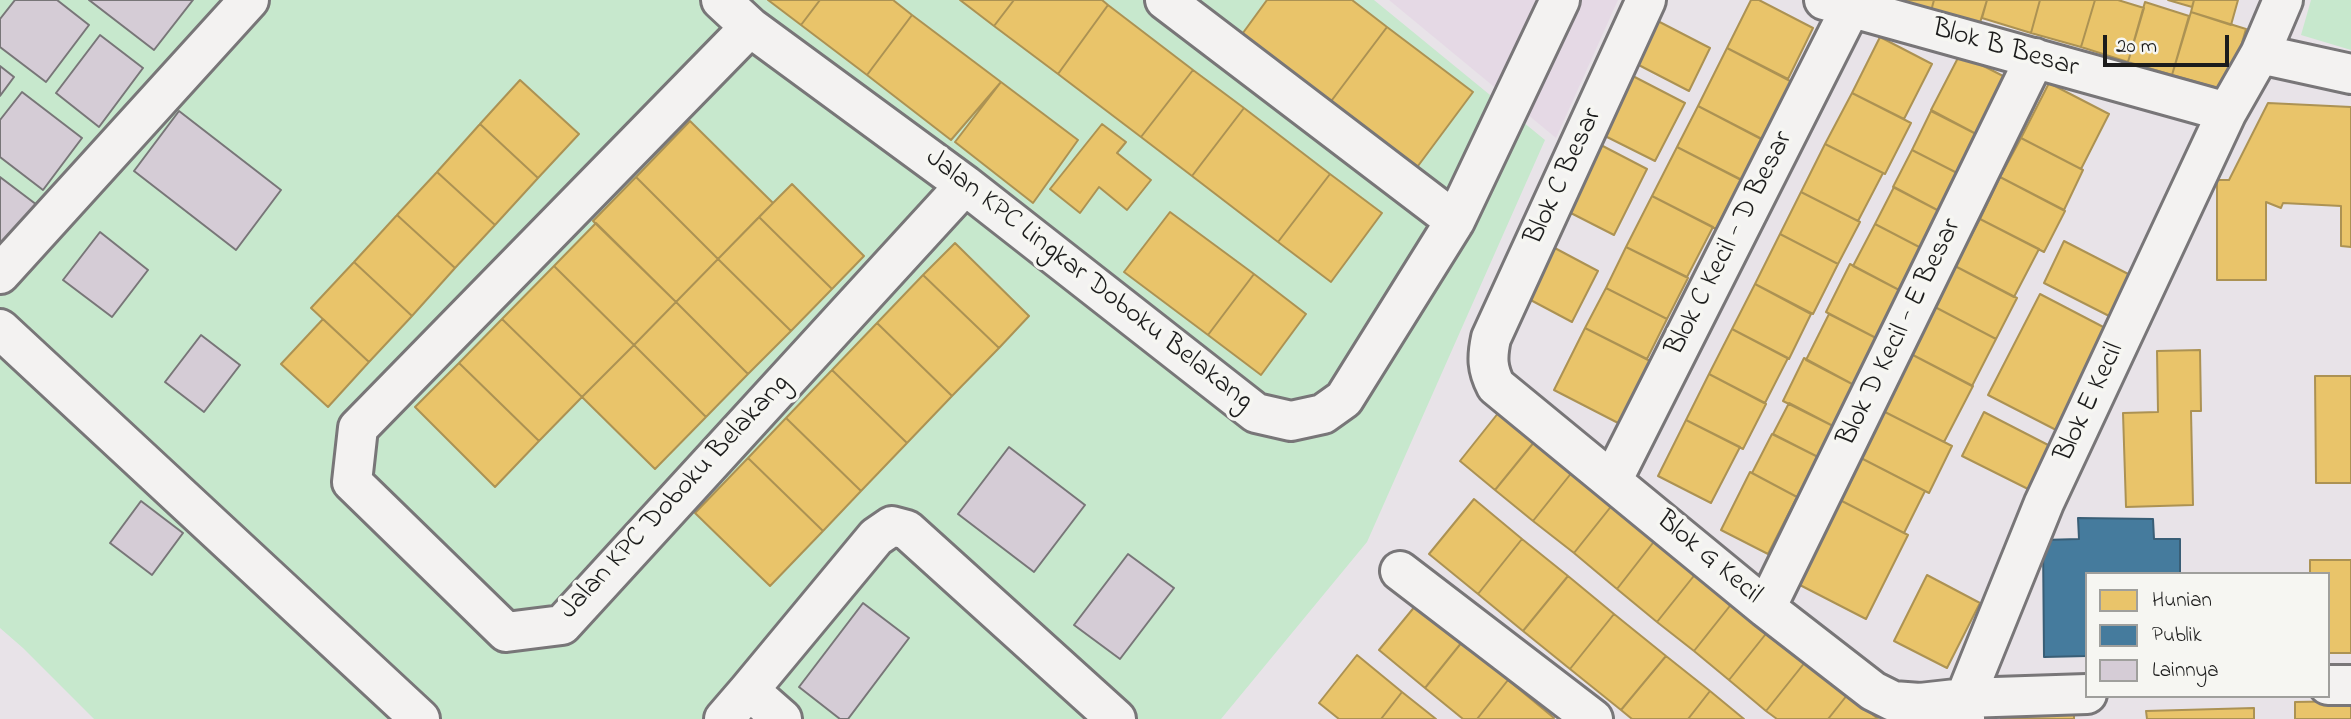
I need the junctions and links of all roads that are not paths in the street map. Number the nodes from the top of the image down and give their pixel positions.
1 (249, 0) edge
2 (721, 0) edge
3 (1165, 0) edge
4 (1560, 0) edge
5 (1646, 0) edge
6 (2283, 0) edge
7 (1837, 4) edge
8 (750, 27) junction
9 (2260, 54) junction
10 (2035, 58) junction
11 (2351, 74) edge
12 (2227, 112) junction
13 (965, 185) junction
14 (1455, 221) junction
15 (0, 274) edge
16 (0, 329) edge
17 (1487, 356) joint
18 (1613, 479) junction
19 (1400, 571) dead end
20 (1766, 608) junction
21 (2330, 685) edge
22 (2351, 685) edge
23 (750, 690) junction
24 (2085, 694) edge
25 (1965, 708) edge
26 (421, 719) edge
27 (724, 719) edge
28 (782, 719) edge
29 (1116, 719) edge
30 (1593, 719) edge

1 - 15 street
2 - 8 street, Jalan KPC Lingkar Doboku Belakang
3 - 14 street
4 - 14 street, Jalan KPC Lingkar Doboku Belakang
5 - 17 street, Blok C Besar
6 - 9 street, Blok E Kecil
7 - 10 street, Blok B Besar
7 - 18 street, Blok C Kecil - D Besar
8 - 13 street, Jalan KPC Lingkar Doboku Belakang
8 - 13 street, Jalan KPC Doboku Belakang
9 - 11 street
9 - 12 street, Blok E Kecil
10 - 12 street, Blok B Besar
10 - 20 street, Blok D Kecil - E Besar
12 - 25 street, Blok E Kecil
13 - 14 street, Jalan KPC Lingkar Doboku Belakang
16 - 26 street
17 - 18 street, Blok G Kecil
18 - 20 street, Blok G Kecil
19 - 30 street
20 - 25 street, Blok G Kecil
21 - 22 street
23 - 27 street
23 - 28 street
23 - 29 street
24 - 25 street, Blok G Kecil

